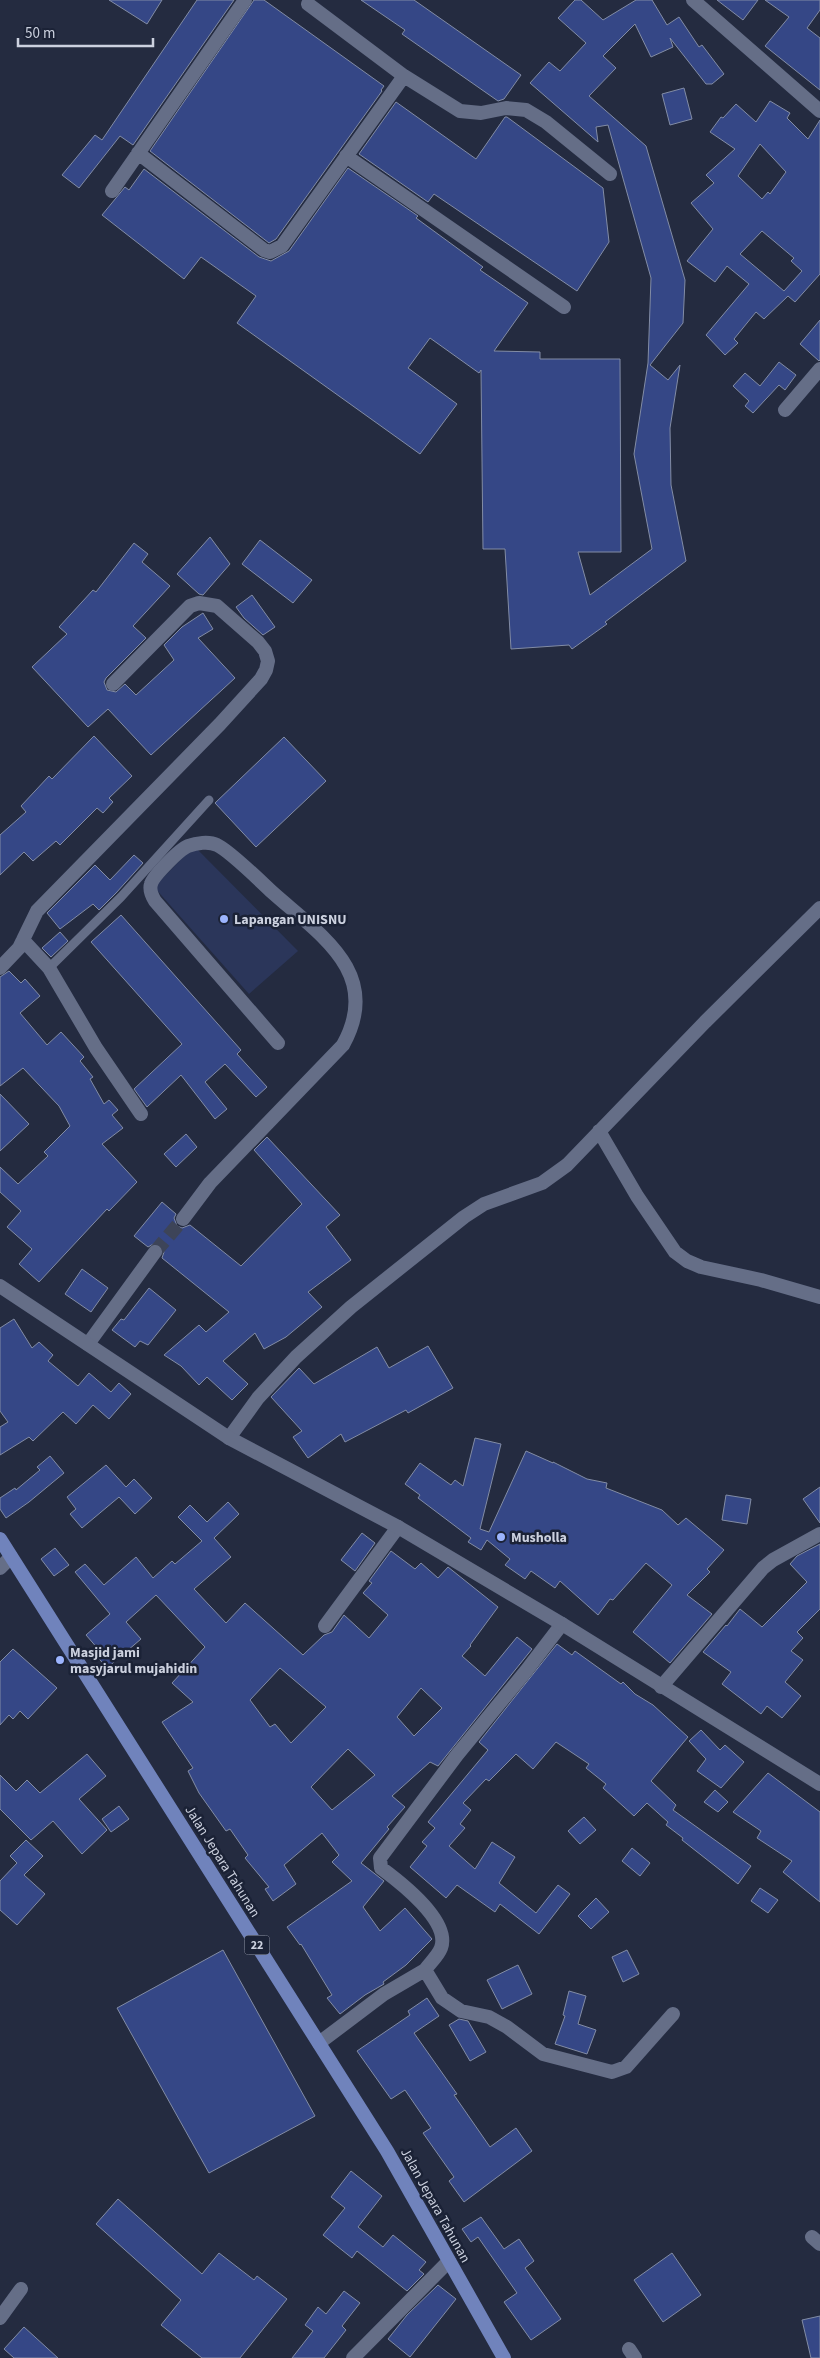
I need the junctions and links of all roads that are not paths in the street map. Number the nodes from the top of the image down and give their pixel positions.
1 (245, 0) edge
2 (693, 0) edge
3 (307, 2) edge
4 (404, 76) junction
5 (820, 111) edge
6 (138, 152) junction
7 (346, 156) junction
8 (610, 174) dead end
9 (112, 191) dead end
10 (564, 307) dead end
11 (820, 369) edge
12 (785, 410) dead end
13 (113, 684) dead end
14 (209, 800) dead end
15 (820, 908) edge
16 (24, 940) junction
17 (0, 968) edge
18 (49, 968) junction
19 (278, 1043) dead end
20 (141, 1114) dead end
21 (599, 1131) junction
22 (183, 1220) tunnel mouth
23 (155, 1252) tunnel mouth
24 (0, 1286) edge
25 (820, 1297) edge
26 (88, 1344) junction
27 (229, 1438) junction
28 (398, 1527) junction
29 (820, 1534) edge
30 (0, 1539) edge
31 (12, 1557) junction
32 (0, 1568) edge
33 (562, 1624) junction
34 (325, 1626) dead end
35 (662, 1687) junction
36 (820, 1784) edge
37 (425, 1970) junction
38 (673, 2014) dead end
39 (319, 2043) junction
40 (449, 2261) junction
41 (21, 2289) dead end
42 (0, 2318) edge
43 (354, 2358) edge
44 (504, 2358) edge

1 - 6 street
2 - 5 street
3 - 4 street
4 - 7 street
4 - 8 street
6 - 7 street
6 - 9 street
7 - 10 street
11 - 12 street
13 - 16 street
14 - 18 lane
15 - 21 street
16 - 17 street
16 - 18 street
18 - 20 street
19 - 22 street
21 - 25 street
21 - 27 street
23 - 26 street
24 - 26 street
26 - 27 street
27 - 28 street
28 - 33 street
28 - 34 street
29 - 35 street
30 - 31 highway, Jalan Jepara Tahunan / 22
31 - 32 street
31 - 39 highway, Jalan Jepara Tahunan / 22
33 - 35 street
33 - 37 street
35 - 36 street
37 - 38 street
37 - 39 street
39 - 40 highway, Jalan Jepara Tahunan / 22
40 - 43 street
40 - 44 highway, Jalan Jepara Tahunan / 22
41 - 42 street

